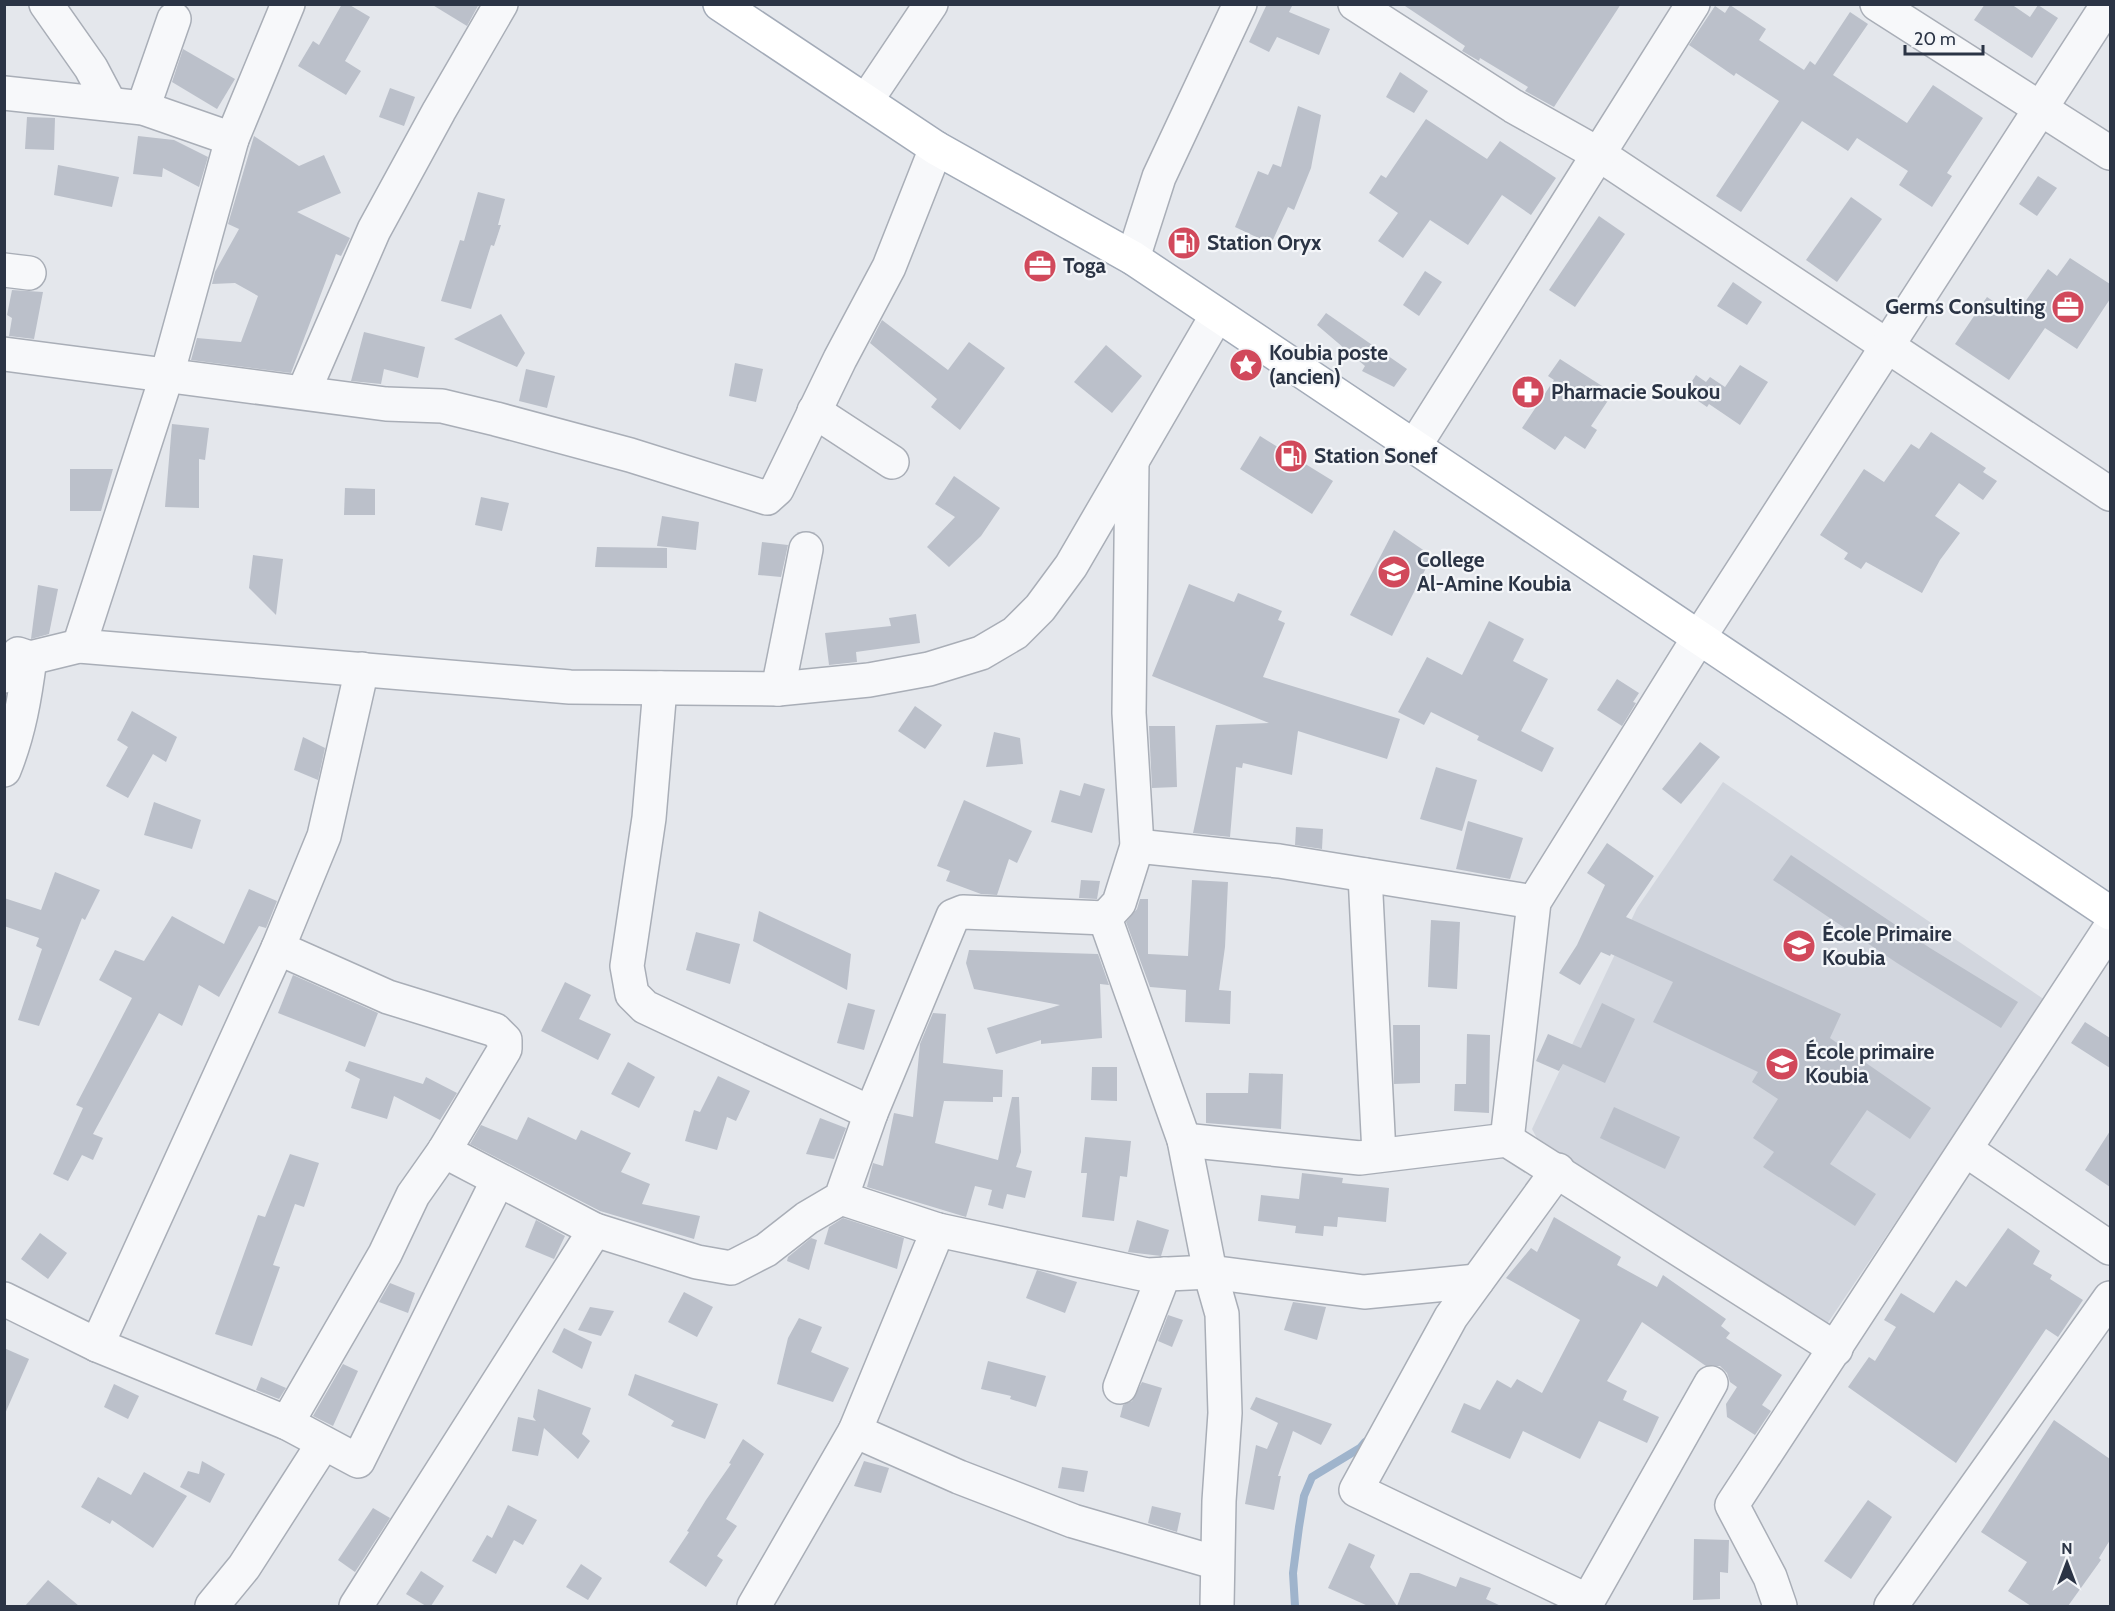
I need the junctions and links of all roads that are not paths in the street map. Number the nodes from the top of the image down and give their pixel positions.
1 (46, 4) edge
2 (288, 4) edge
3 (501, 4) edge
4 (720, 4) edge
5 (931, 4) edge
6 (1240, 4) edge
7 (1355, 4) edge
8 (1693, 4) edge
9 (1877, 4) edge
10 (2108, 4) edge
11 (174, 19) dead end
12 (4, 93) edge
13 (866, 102) junction
14 (110, 104) junction
15 (143, 108) junction
16 (2041, 109) junction
17 (232, 139) junction
18 (936, 148) junction
19 (2110, 153) edge
20 (1600, 155) junction
21 (1133, 258) junction
22 (1217, 315) junction
23 (1887, 347) junction
24 (4, 354) edge
25 (167, 375) junction
26 (304, 391) junction
27 (814, 411) junction
28 (1414, 447) junction
29 (892, 462) dead end
30 (1132, 462) junction
31 (2110, 494) edge
32 (806, 549) dead end
33 (1698, 639) junction
34 (79, 646) junction
35 (13, 661) edge
36 (362, 669) junction
37 (660, 688) junction
38 (778, 689) junction
39 (4, 770) edge
40 (1137, 846) junction
41 (1365, 875) junction
42 (1534, 902) junction
43 (2110, 913) edge
44 (1105, 918) junction
45 (2110, 928) edge
46 (278, 948) junction
47 (871, 1113) junction
48 (1184, 1140) junction
49 (1507, 1140) junction
50 (1966, 1150) junction
51 (444, 1151) junction
52 (1379, 1154) junction
53 (1558, 1170) junction
54 (498, 1180) junction
55 (841, 1198) junction
56 (595, 1230) junction
57 (938, 1230) junction
58 (2110, 1248) edge
59 (1210, 1272) junction
60 (1164, 1274) junction
61 (1477, 1281) junction
62 (4, 1299) edge
63 (2110, 1299) edge
64 (97, 1345) junction
65 (1836, 1349) junction
66 (1712, 1383) dead end
67 (1120, 1388) dead end
68 (287, 1423) junction
69 (855, 1431) junction
70 (323, 1444) junction
71 (1217, 1563) junction
72 (1586, 1604) edge
73 (212, 1606) edge
74 (356, 1606) edge
75 (754, 1606) edge
76 (1217, 1606) edge
77 (1780, 1606) edge
78 (1891, 1606) edge

1 - 14 street
2 - 17 street
3 - 26 street
4 - 13 main road
5 - 13 street
6 - 21 street
7 - 20 street
8 - 20 street
9 - 16 street
10 - 16 street
11 - 15 street
12 - 14 street
13 - 18 main road
14 - 15 street
15 - 17 street
16 - 19 street
16 - 23 street
17 - 25 street
18 - 21 main road
18 - 27 street
20 - 23 street
20 - 28 street
21 - 22 main road
22 - 28 main road
22 - 30 street
23 - 31 street
23 - 33 street
24 - 25 street
25 - 26 street
25 - 34 street
26 - 27 street
27 - 29 street
28 - 33 main road
30 - 38 street
30 - 40 street
32 - 38 street
33 - 42 street
33 - 43 main road
34 - 35 street
34 - 36 street
35 - 39 street
36 - 37 street
36 - 46 street
37 - 38 street
37 - 47 street
40 - 41 street
40 - 44 street
41 - 42 street
41 - 52 street
42 - 49 street
44 - 47 street
44 - 48 street
45 - 50 street
46 - 51 street
46 - 64 street
47 - 55 street
48 - 52 street
48 - 59 street
49 - 52 street
49 - 53 street
50 - 58 street
50 - 65 street
51 - 54 street
51 - 68 street
53 - 61 street
53 - 65 street
54 - 56 street
54 - 70 street
55 - 56 street
55 - 57 street
56 - 74 street
57 - 60 street
57 - 69 street
59 - 60 street
59 - 61 street
59 - 71 street
60 - 67 street
61 - 72 street
62 - 64 street
63 - 78 street
64 - 68 street
65 - 77 street
66 - 72 street
68 - 70 street
69 - 71 street
69 - 75 street
70 - 73 street
71 - 76 street

